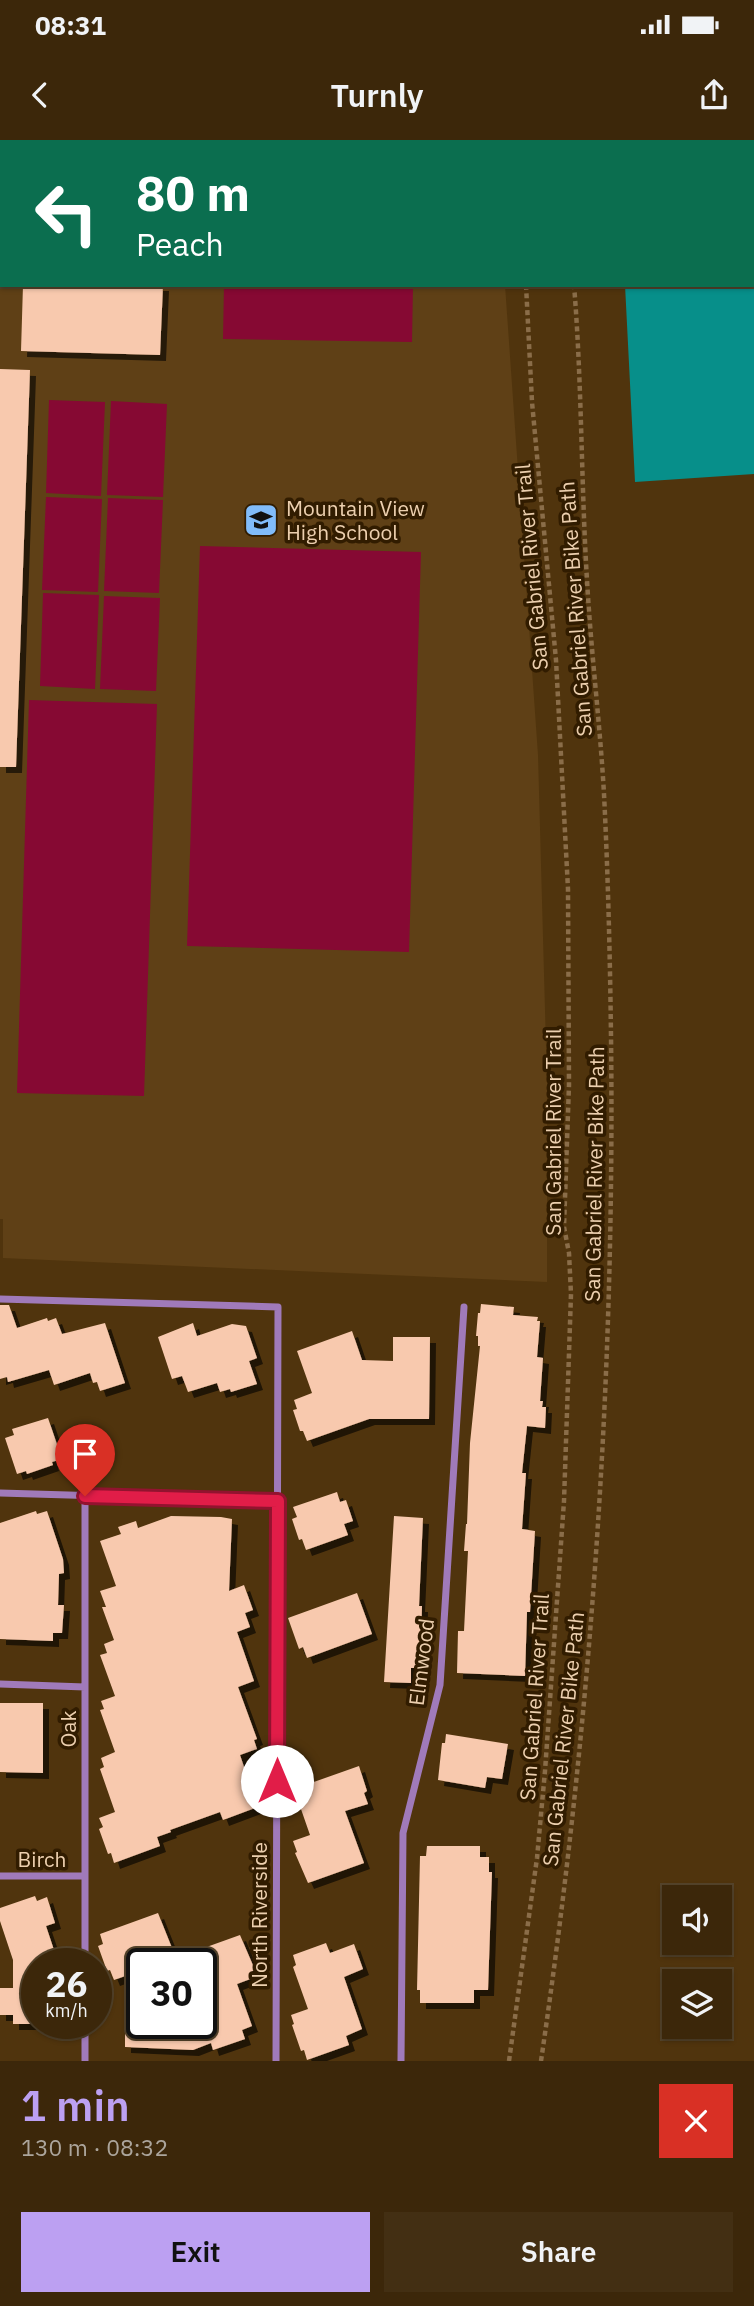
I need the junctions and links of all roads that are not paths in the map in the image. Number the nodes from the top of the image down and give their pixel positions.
1 (0, 1299) edge
2 (464, 1307) dead end
3 (0, 1493) edge
4 (85, 1496) junction
5 (278, 1501) junction
6 (0, 1684) edge
7 (85, 1687) junction
8 (0, 1876) edge
9 (85, 1876) junction
10 (85, 1948) edge
11 (85, 2039) edge
12 (85, 2061) edge
13 (276, 2061) edge
14 (401, 2061) edge

1 - 5 street, North Riverside
2 - 14 street, Elmwood
3 - 4 street
4 - 5 street
4 - 7 street, Oak
5 - 13 street, North Riverside
6 - 7 street
7 - 9 street, Oak
8 - 9 street, Birch
9 - 10 street, Oak
11 - 12 street

